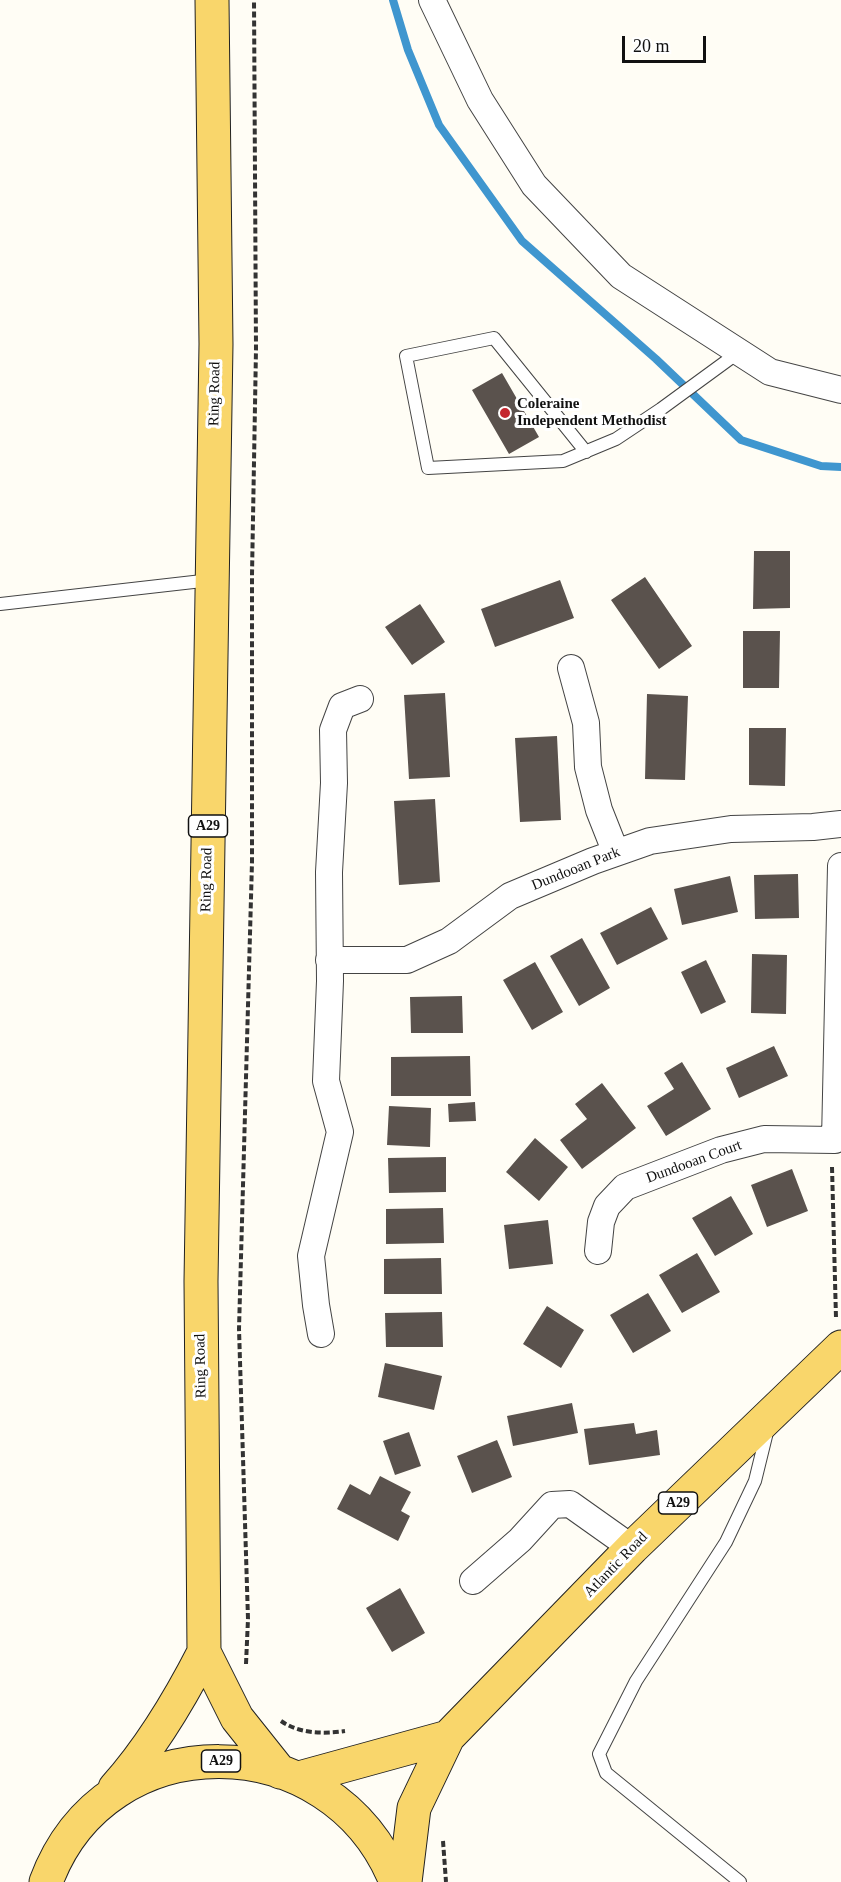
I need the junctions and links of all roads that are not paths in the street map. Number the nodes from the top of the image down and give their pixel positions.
1 (212, 0) edge
2 (432, 0) edge
3 (740, 352) junction
4 (841, 390) edge
5 (586, 452) junction
6 (212, 580) junction
7 (0, 604) edge
8 (571, 668) dead end
9 (360, 699) dead end
10 (841, 824) edge
11 (616, 853) junction
12 (841, 866) edge
13 (329, 960) junction
14 (840, 976) edge
15 (598, 1251) dead end
16 (321, 1334) dead end
17 (840, 1348) edge
18 (771, 1412) junction
19 (632, 1548) junction
20 (473, 1581) dead end
21 (204, 1652) junction
22 (448, 1737) junction
23 (289, 1775) junction
24 (104, 1801) junction
25 (46, 1882) edge
26 (396, 1882) edge
27 (405, 1882) edge
28 (740, 1882) edge

1 - 6 main road, Ring Road / A29
2 - 3 street
3 - 4 street
3 - 5 lane
5 - 5 lane
6 - 7 lane
6 - 21 main road, Ring Road / A29
8 - 11 street
9 - 13 street
10 - 11 street, Dundooan Park
11 - 13 street, Dundooan Park
12 - 14 street
13 - 16 street
14 - 15 street, Dundooan Court
17 - 18 main road, Atlantic Road / A29
18 - 19 main road, Atlantic Road / A29
18 - 28 lane
19 - 20 street
19 - 22 main road, Atlantic Road / A29
21 - 23 main road, Ring Road / A29
21 - 24 main road, Ring Road / A29
22 - 23 main road
22 - 27 main road, Atlantic Road / A29
23 - 24 main road, A29
23 - 26 main road, A29
24 - 25 main road, A29

